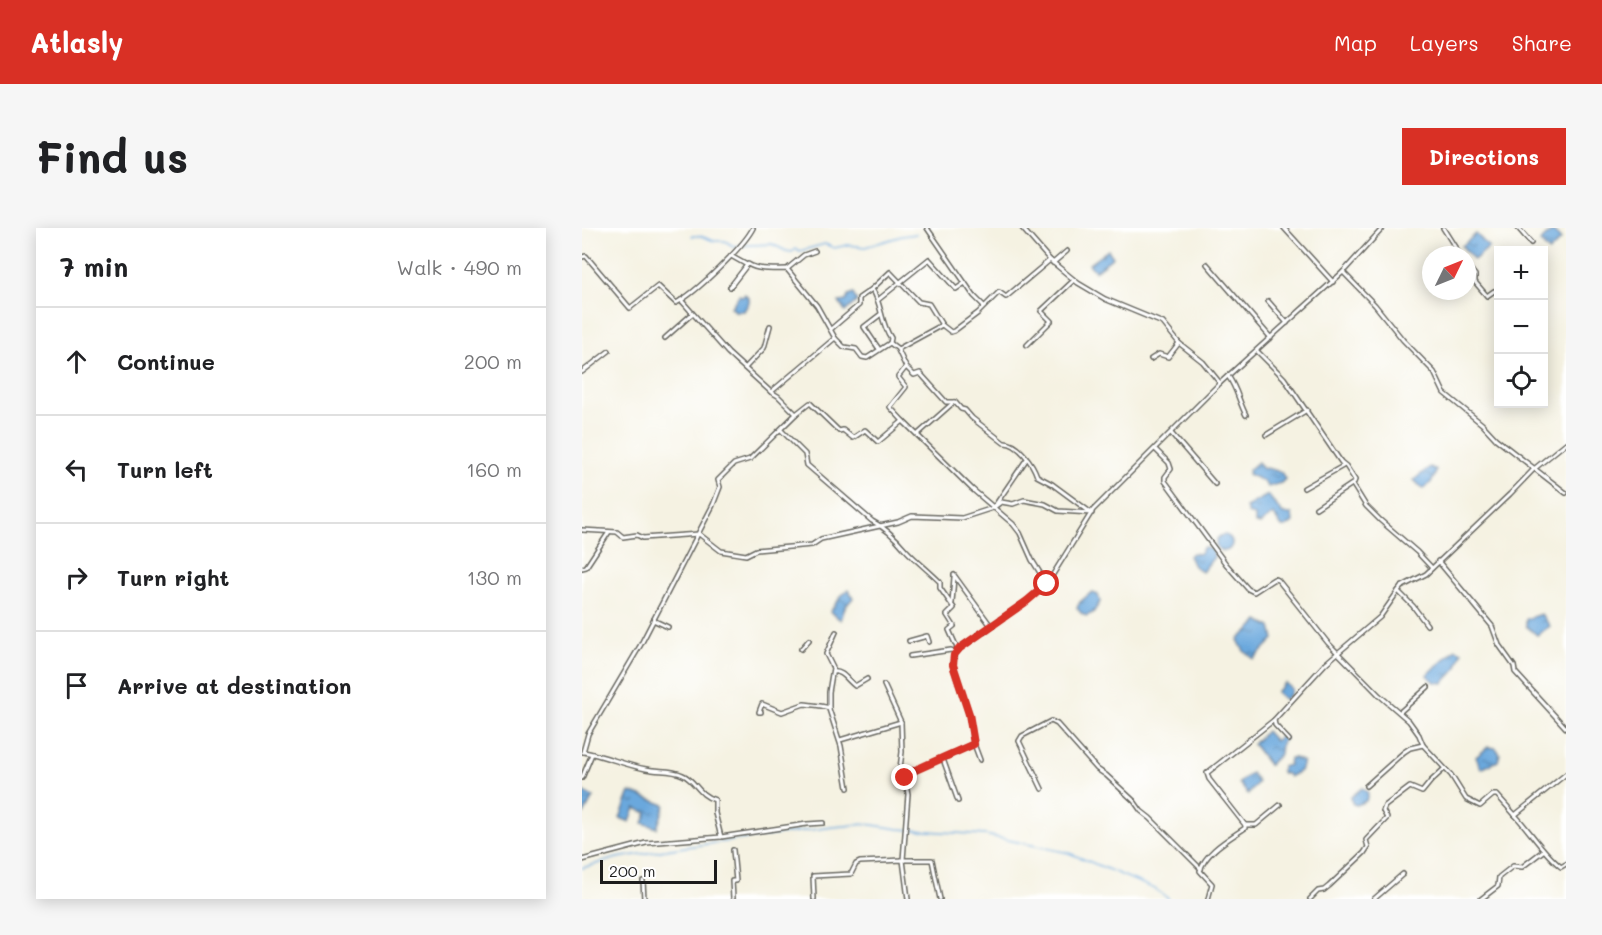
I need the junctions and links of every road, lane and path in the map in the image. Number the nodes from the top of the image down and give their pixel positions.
1 (753, 228) edge
2 (927, 228) edge
3 (1022, 228) edge
4 (1284, 228) edge
5 (1383, 228) edge
6 (1443, 228) edge
7 (1518, 228) edge
8 (1531, 243) dead end
9 (1454, 246) edge
10 (1067, 250) dead end
11 (815, 251) dead end
12 (731, 256) junction
13 (582, 257) edge
14 (1052, 261) junction
15 (1207, 264) dead end
16 (747, 265) junction
17 (787, 269) junction
18 (1343, 272) junction
19 (1074, 280) junction
20 (1333, 282) junction
21 (899, 283) junction
22 (965, 283) junction
23 (1476, 283) edge
24 (730, 287) dead end
25 (872, 289) junction
26 (1494, 291) dead end
27 (681, 300) junction
28 (878, 300) junction
29 (1268, 301) dead end
30 (984, 306) junction
31 (692, 314) junction
32 (881, 314) junction
33 (1287, 323) junction
34 (942, 325) junction
35 (770, 326) dead end
36 (831, 329) junction
37 (665, 338) dead end
38 (835, 338) junction
39 (1271, 338) junction
40 (890, 343) junction
41 (1179, 343) junction
42 (1027, 345) dead end
43 (879, 349) junction
44 (898, 350) junction
45 (609, 351) dead end
46 (1257, 351) junction
47 (1151, 359) dead end
48 (906, 367) junction
49 (745, 368) junction
50 (582, 372) edge
51 (1228, 376) junction
52 (1220, 383) junction
53 (771, 392) junction
54 (955, 402) junction
55 (1307, 410) junction
56 (796, 414) junction
57 (1246, 415) dead end
58 (903, 421) junction
59 (781, 430) junction
60 (1171, 433) junction
61 (918, 434) junction
62 (1266, 435) dead end
63 (1566, 443) edge
64 (1155, 449) junction
65 (1027, 460) junction
66 (1343, 466) junction
67 (1534, 469) junction
68 (1355, 480) junction
69 (1215, 484) dead end
70 (1304, 488) dead end
71 (1566, 493) edge
72 (993, 508) junction
73 (1316, 508) dead end
74 (1092, 513) junction
75 (882, 526) junction
76 (582, 530) edge
77 (609, 532) junction
78 (699, 534) junction
79 (1438, 561) junction
80 (582, 568) edge
81 (1432, 568) junction
82 (1047, 584) junction
83 (1398, 591) junction
84 (952, 605) junction
85 (653, 620) junction
86 (1427, 625) dead end
87 (991, 626) junction
88 (668, 627) dead end
89 (836, 632) dead end
90 (809, 640) dead end
91 (909, 641) dead end
92 (929, 642) dead end
93 (801, 649) dead end
94 (957, 651) junction
95 (1338, 652) junction
96 (910, 656) dead end
97 (833, 672) junction
98 (867, 679) dead end
99 (884, 685) dead end
100 (1428, 687) dead end
101 (829, 708) junction
102 (761, 712) dead end
103 (1400, 712) junction
104 (1274, 720) junction
105 (901, 722) junction
106 (1566, 728) edge
107 (1289, 740) dead end
108 (840, 741) junction
109 (974, 744) junction
110 (1423, 745) junction
111 (582, 752) edge
112 (592, 754) junction
113 (943, 759) junction
114 (980, 760) dead end
115 (1444, 769) junction
116 (1566, 774) edge
117 (582, 778) edge
118 (905, 778) junction
119 (1366, 786) dead end
120 (848, 788) dead end
121 (1042, 789) dead end
122 (958, 801) dead end
123 (1280, 805) dead end
124 (1515, 815) junction
125 (823, 823) dead end
126 (1245, 825) junction
127 (721, 837) junction
128 (733, 850) dead end
129 (1543, 851) junction
130 (582, 860) edge
131 (903, 860) junction
132 (1566, 864) edge
133 (1201, 869) junction
134 (1403, 874) dead end
135 (643, 881) dead end
136 (733, 898) edge
137 (644, 899) edge
138 (814, 899) edge
139 (908, 899) edge
140 (940, 899) edge
141 (1208, 899) edge
142 (1310, 899) edge
143 (1374, 899) edge
144 (1481, 899) edge

1 - 12 street
2 - 22 street
3 - 14 street
4 - 20 street
5 - 18 street
6 - 9 street
7 - 8 street
10 - 14 street
11 - 17 street
12 - 16 street
12 - 27 street
13 - 27 street
14 - 19 street
14 - 30 street
15 - 39 street
16 - 17 street
16 - 24 street
17 - 36 street
18 - 20 street
18 - 67 street
19 - 41 street
19 - 42 street
20 - 33 street
21 - 22 street
21 - 25 street
21 - 28 street
21 - 34 street
22 - 30 street
23 - 26 street
25 - 28 street
25 - 36 street
27 - 31 street
28 - 32 street
29 - 33 street
30 - 34 street
31 - 37 street
31 - 49 street
32 - 40 street
32 - 43 street
33 - 39 street
34 - 44 street
35 - 49 street
36 - 38 street
38 - 43 street
38 - 53 street
39 - 46 street
40 - 43 street
40 - 44 street
41 - 47 street
41 - 52 street
44 - 48 street
45 - 50 street
46 - 51 street
46 - 55 street
48 - 54 street
48 - 58 street
49 - 53 street
51 - 52 street
51 - 57 street
52 - 60 street
53 - 56 street
54 - 61 street
54 - 65 street
55 - 62 street
55 - 66 street
56 - 58 street
56 - 59 street
58 - 61 street
59 - 75 street
59 - 78 street
60 - 64 street
60 - 69 street
61 - 72 street
63 - 67 street
64 - 74 street
64 - 95 street
65 - 72 street
65 - 74 street
66 - 68 street
66 - 70 street
67 - 71 street
67 - 79 street
68 - 73 street
68 - 81 street
72 - 74 street
72 - 75 street
72 - 82 street
74 - 82 street
75 - 78 street
75 - 84 street
76 - 77 street
77 - 78 street
77 - 80 street
78 - 85 street
79 - 81 street
79 - 106 street
81 - 83 street
82 - 87 street
83 - 86 street
83 - 95 street
84 - 87 street
84 - 94 street
85 - 88 street
85 - 111 street
87 - 94 street
89 - 97 street
90 - 93 street
91 - 92 street
94 - 96 street
94 - 109 street
95 - 103 street
95 - 104 street
97 - 98 street
97 - 101 street
99 - 105 street
100 - 103 street
101 - 102 street
101 - 108 street
103 - 110 street
104 - 107 street
104 - 126 street
105 - 108 street
105 - 118 street
108 - 120 street
109 - 113 street
109 - 114 street
110 - 115 street
110 - 119 street
111 - 112 street
112 - 117 street
112 - 127 street
113 - 118 street
113 - 122 street
115 - 124 street
115 - 142 street
116 - 124 street
118 - 131 street
121 - 133 street
123 - 126 street
124 - 129 street
125 - 127 street
126 - 133 street
127 - 130 street
128 - 136 street
129 - 132 street
129 - 144 street
131 - 138 street
131 - 139 street
131 - 140 street
133 - 141 street
134 - 143 street
135 - 137 street

